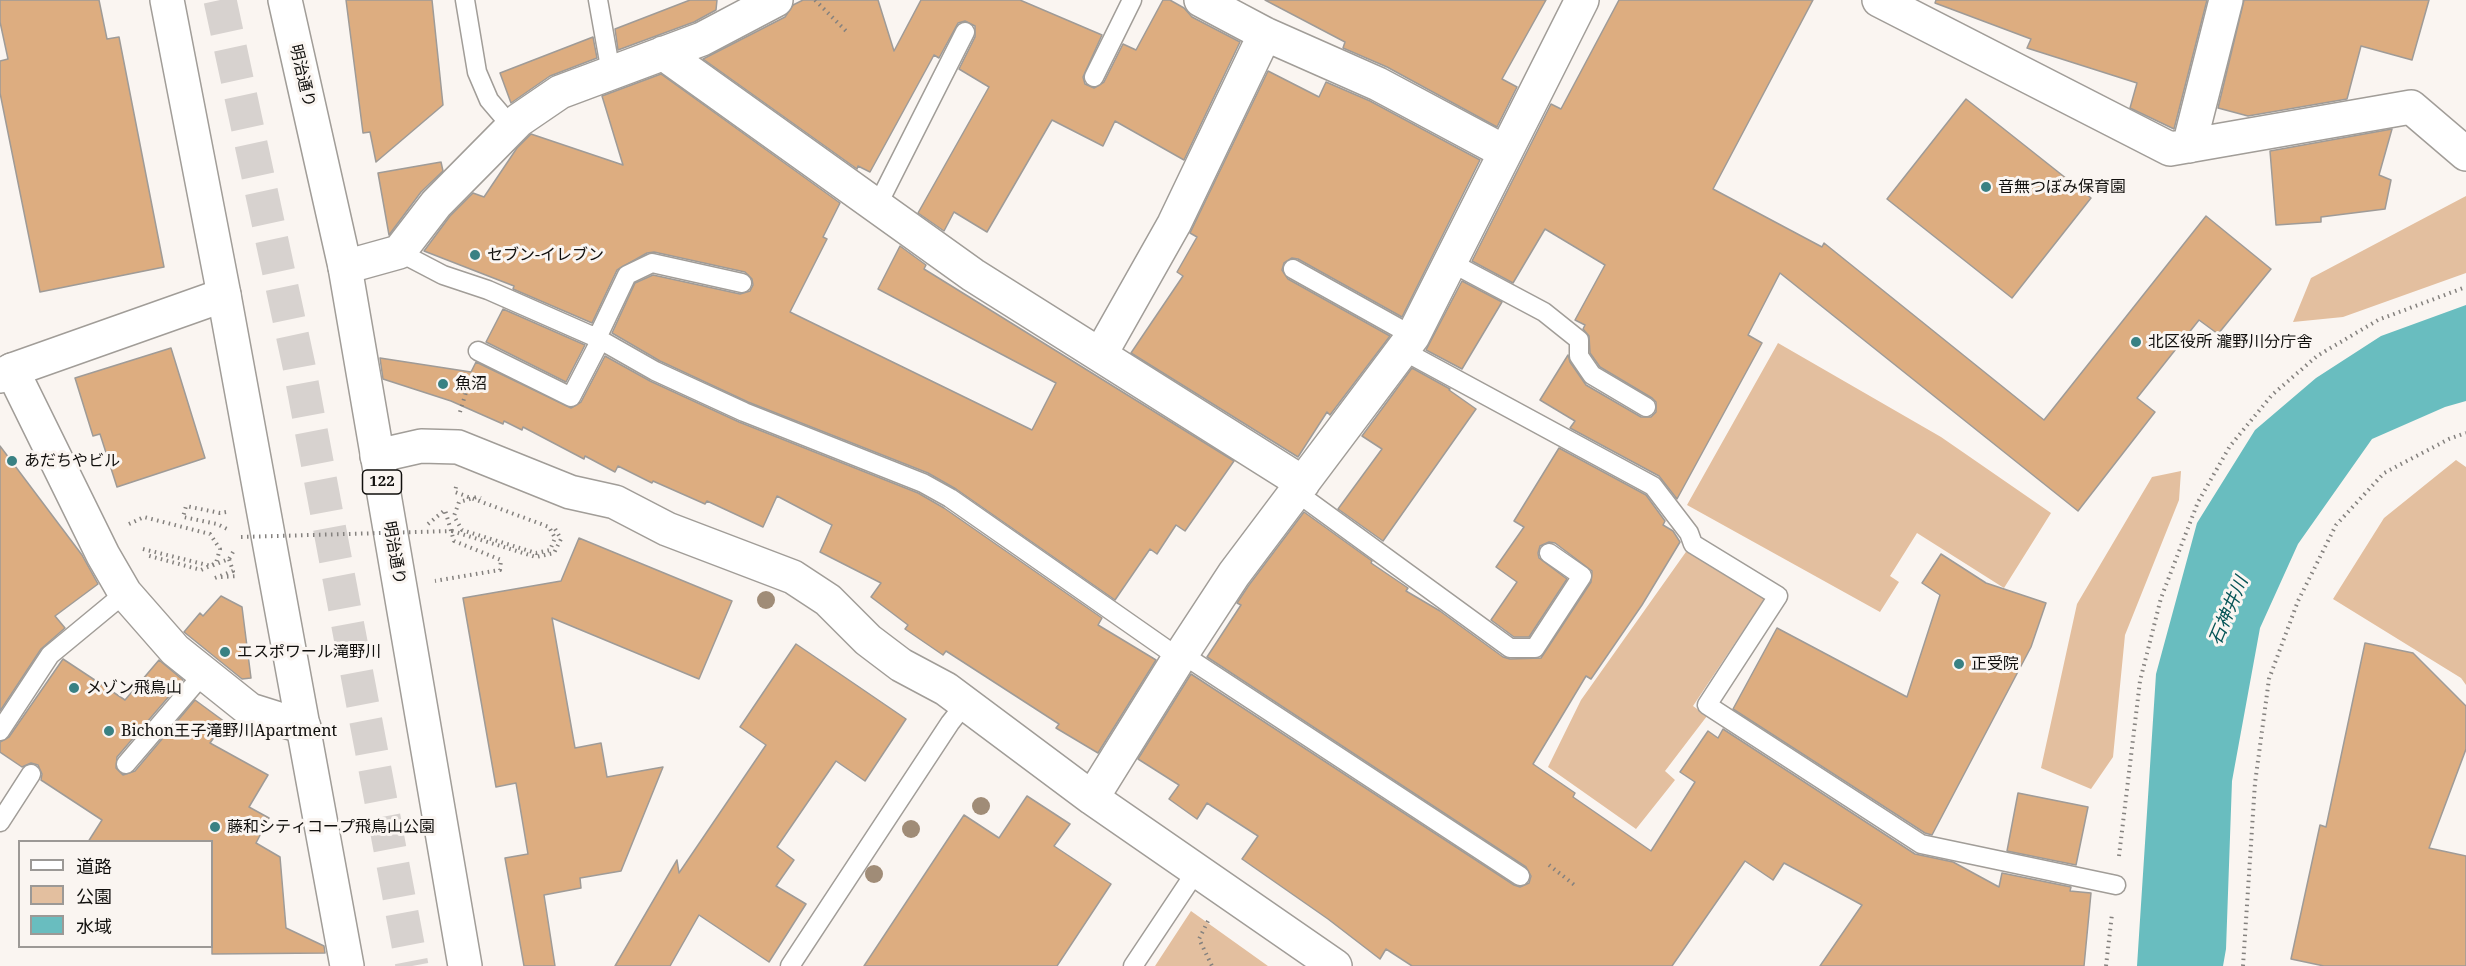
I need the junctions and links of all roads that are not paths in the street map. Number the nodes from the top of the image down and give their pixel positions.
1 (166, 0) edge
2 (285, 0) edge
3 (465, 0) edge
4 (598, 0) edge
5 (776, 0) edge
6 (1132, 0) edge
7 (1200, 0) edge
8 (1582, 0) edge
9 (1879, 0) edge
10 (2226, 0) edge
11 (965, 32) dead end
12 (1265, 34) junction
13 (663, 53) junction
14 (611, 73) junction
15 (1094, 77) dead end
16 (512, 127) junction
17 (2189, 146) junction
18 (1505, 152) junction
19 (2466, 154) edge
20 (877, 206) junction
21 (399, 252) junction
22 (1450, 262) junction
23 (345, 267) junction
24 (1293, 269) dead end
25 (742, 283) dead end
26 (224, 295) junction
27 (598, 340) junction
28 (1408, 343) junction
29 (478, 351) dead end
30 (1100, 355) junction
31 (4, 368) edge
32 (1646, 407) dead end
33 (377, 456) junction
34 (1299, 487) junction
35 (1549, 553) dead end
36 (125, 593) junction
37 (1180, 656) junction
38 (204, 673) junction
39 (965, 704) junction
40 (304, 727) junction
41 (0, 731) edge
42 (126, 764) dead end
43 (31, 774) dead end
44 (1092, 798) junction
45 (0, 822) edge
46 (1197, 870) junction
47 (1520, 876) dead end
48 (2116, 885) road end
49 (347, 966) edge
50 (465, 966) edge
51 (790, 966) edge
52 (1133, 966) edge
53 (1335, 966) edge

1 - 26 main road
2 - 23 main road, 明治通り / 122
3 - 16 lane
4 - 14 lane
5 - 13 main road
6 - 15 lane
7 - 12 main road
8 - 18 main road
9 - 17 main road
10 - 17 main road
11 - 20 lane
12 - 18 main road
12 - 30 main road
13 - 14 main road
13 - 20 main road
14 - 16 main road
16 - 21 main road
17 - 19 main road
18 - 22 main road
20 - 30 main road
21 - 23 main road
21 - 27 lane
22 - 28 main road
22 - 32 lane
23 - 33 main road, 明治通り / 122
24 - 28 lane
25 - 27 lane
26 - 31 main road
26 - 40 main road
27 - 29 lane
27 - 37 lane
28 - 34 main road
28 - 48 lane
30 - 34 main road
31 - 36 main road
33 - 39 main road
33 - 50 main road, 明治通り / 122
34 - 35 lane
34 - 37 main road
36 - 38 main road
36 - 41 lane
37 - 44 main road
37 - 47 lane
38 - 40 main road
38 - 42 lane
39 - 44 main road
39 - 51 lane
40 - 49 main road
43 - 45 lane
44 - 46 main road
46 - 52 lane
46 - 53 main road

